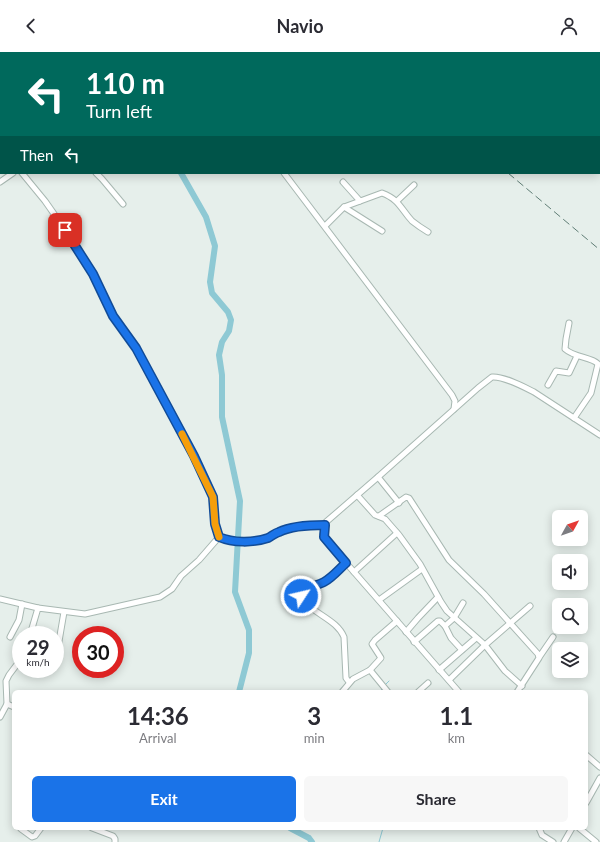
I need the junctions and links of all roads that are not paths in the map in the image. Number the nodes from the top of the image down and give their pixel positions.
1 (12, 174) edge
2 (23, 174) edge
3 (97, 174) edge
4 (285, 174) edge
5 (0, 182) edge
6 (343, 182) dead end
7 (414, 185) dead end
8 (360, 201) junction
9 (396, 201) junction
10 (123, 204) dead end
11 (344, 208) junction
12 (325, 226) junction
13 (382, 231) dead end
14 (428, 232) dead end
15 (569, 323) dead end
16 (577, 356) junction
17 (548, 385) dead end
18 (454, 409) junction
19 (574, 418) junction
20 (600, 435) edge
21 (378, 477) junction
22 (357, 494) junction
23 (399, 503) junction
24 (379, 516) junction
25 (325, 525) junction
26 (397, 533) junction
27 (219, 537) junction
28 (346, 563) junction
29 (422, 569) junction
30 (354, 572) junction
31 (438, 597) junction
32 (0, 599) edge
33 (379, 600) junction
34 (463, 603) dead end
35 (22, 604) junction
36 (530, 606) dead end
37 (38, 608) junction
38 (64, 612) junction
39 (454, 618) junction
40 (396, 621) junction
41 (510, 624) junction
42 (33, 626) edge
43 (62, 626) edge
44 (445, 626) junction
45 (406, 632) junction
46 (10, 637) dead end
47 (554, 637) dead end
48 (476, 638) junction
49 (414, 642) junction
50 (485, 646) junction
51 (462, 650) junction
52 (540, 656) junction
53 (370, 670) junction
54 (439, 670) junction
55 (12, 671) edge
56 (448, 680) junction
57 (349, 682) junction
58 (428, 683) dead end
59 (522, 686) junction
60 (385, 689) edge
61 (343, 690) edge
62 (420, 690) edge
63 (457, 690) edge
64 (519, 690) edge
65 (7, 704) junction
66 (12, 706) edge
67 (0, 717) edge
68 (588, 758) edge
69 (600, 767) edge
70 (600, 778) edge
71 (588, 799) edge
72 (22, 830) edge
73 (40, 830) edge
74 (97, 830) edge
75 (540, 830) edge
76 (571, 830) edge
77 (581, 830) edge
78 (115, 842) edge
79 (553, 842) edge
80 (564, 842) edge
81 (596, 842) edge

1 - 5 street
2 - 27 street
3 - 10 street
4 - 12 street
6 - 8 street
7 - 9 street
8 - 9 street
8 - 11 street
9 - 14 street
11 - 12 street
11 - 13 street
12 - 18 street
15 - 16 street
16 - 17 street
16 - 19 street
18 - 19 street
18 - 21 street
19 - 20 street
21 - 22 street
21 - 23 street
22 - 24 street
22 - 25 street
23 - 24 street
23 - 41 street
24 - 26 street
25 - 27 street
25 - 28 street
26 - 29 street
26 - 30 street
27 - 38 street
28 - 30 street
28 - 57 street
29 - 31 street
29 - 33 street
30 - 33 street
31 - 39 street
31 - 45 street
32 - 35 street
33 - 40 street
34 - 39 street
35 - 37 street
35 - 46 street
36 - 41 street
37 - 38 street
37 - 42 street
38 - 43 street
39 - 44 street
39 - 48 street
40 - 45 street
40 - 53 street
41 - 50 street
41 - 52 street
44 - 49 street
44 - 51 street
45 - 49 street
47 - 52 street
48 - 50 street
48 - 51 street
49 - 54 street
50 - 56 street
50 - 59 street
51 - 54 street
52 - 59 street
53 - 57 street
53 - 60 street
54 - 56 street
55 - 65 street
56 - 63 street
57 - 61 street
58 - 62 street
59 - 64 street
65 - 66 street
65 - 67 street
68 - 69 street
70 - 71 street
72 - 73 street
74 - 78 street
75 - 79 street
76 - 80 street
77 - 81 street

